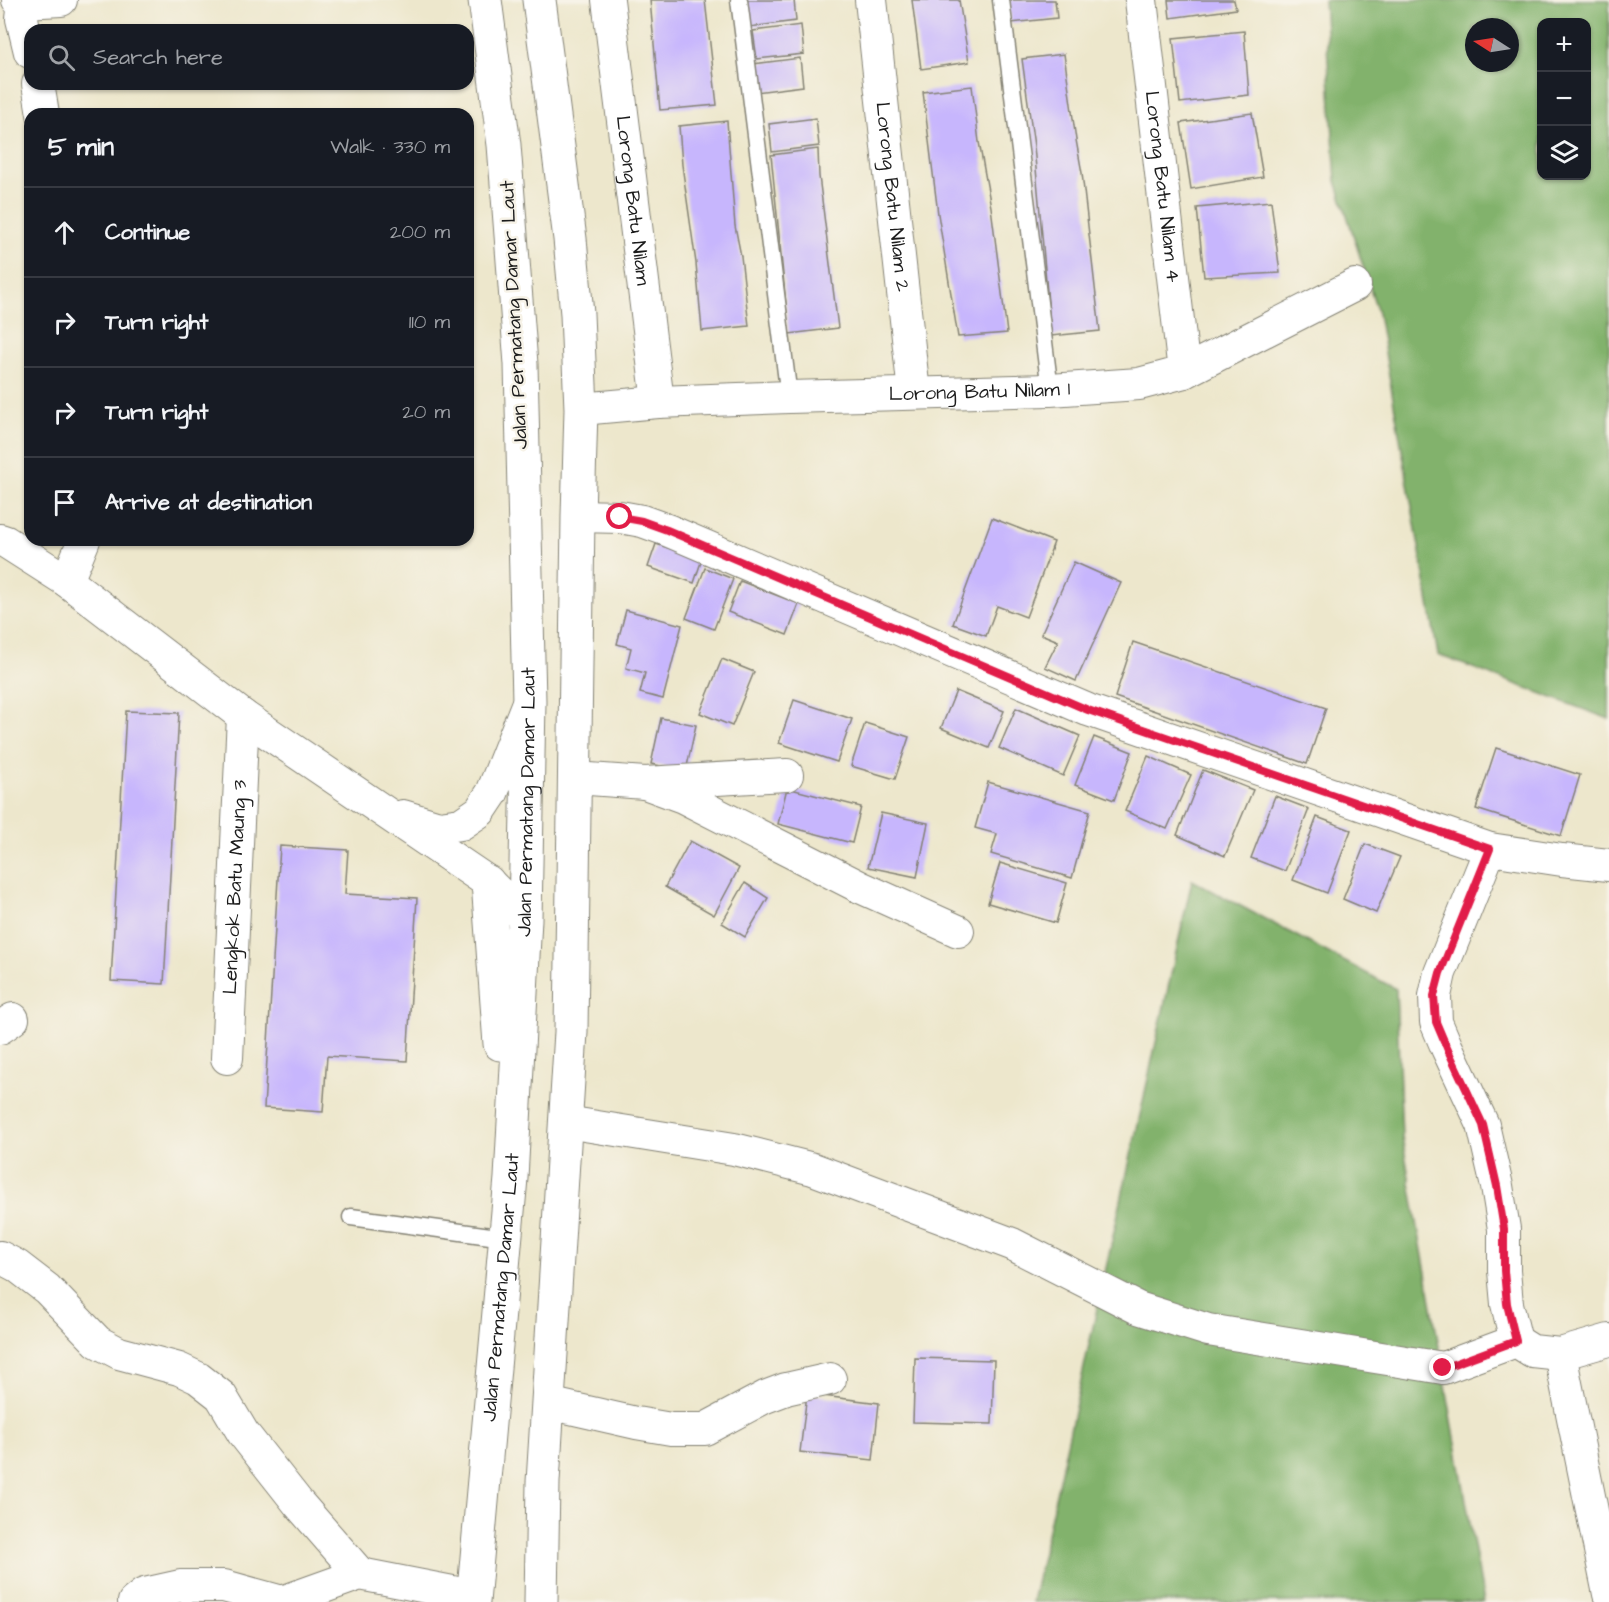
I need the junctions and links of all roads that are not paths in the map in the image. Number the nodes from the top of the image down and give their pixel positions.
1 (61, 0) edge
2 (485, 0) edge
3 (539, 0) edge
4 (608, 0) edge
5 (739, 0) edge
6 (871, 0) edge
7 (1001, 0) edge
8 (1141, 0) edge
9 (21, 1) edge
10 (24, 28) edge
11 (39, 90) edge
12 (42, 108) edge
13 (1355, 285) dead end
14 (1184, 372) junction
15 (1050, 390) junction
16 (914, 393) junction
17 (789, 397) junction
18 (658, 402) junction
19 (581, 409) junction
20 (578, 516) junction
21 (0, 540) edge
22 (82, 546) edge
23 (67, 581) junction
24 (529, 701) junction
25 (243, 716) junction
26 (787, 775) dead end
27 (574, 778) junction
28 (645, 783) junction
29 (377, 808) junction
30 (1490, 849) junction
31 (1609, 865) edge
32 (488, 882) junction
33 (525, 919) junction
34 (958, 931) dead end
35 (227, 1058) dead end
36 (566, 1122) junction
37 (511, 1178) junction
38 (351, 1217) dead end
39 (505, 1238) junction
40 (0, 1257) edge
41 (1609, 1340) edge
42 (1516, 1341) junction
43 (1560, 1354) junction
44 (831, 1378) dead end
45 (548, 1402) junction
46 (360, 1574) junction
47 (1609, 1594) edge
48 (473, 1599) edge
49 (134, 1602) edge
50 (282, 1602) edge
51 (541, 1602) edge

1 - 9 street
2 - 24 highway, Jalan Permatang Damar Laut
3 - 19 highway
4 - 18 street, Lorong Batu Nilam
5 - 17 lane
6 - 16 street, Lorong Batu Nilam 2
7 - 15 lane
8 - 14 street, Lorong Batu Nilam 4
9 - 10 street
11 - 12 street
13 - 14 street, Lorong Batu Nilam 1
14 - 15 street, Lorong Batu Nilam 1
15 - 16 street, Lorong Batu Nilam 1
16 - 17 street, Lorong Batu Nilam 1
17 - 18 street, Lorong Batu Nilam 1
18 - 19 street, Lorong Batu Nilam 1
19 - 20 highway
20 - 27 highway
20 - 30 street
21 - 23 street
22 - 23 street
23 - 25 street
24 - 29 street
24 - 33 highway, Jalan Permatang Damar Laut
25 - 29 street
25 - 35 street, Lengkok Batu Maung 3
26 - 28 street
27 - 28 street
27 - 36 highway
28 - 34 street
29 - 32 street
30 - 31 street
30 - 42 street
32 - 33 street
32 - 37 highway
33 - 37 highway, Jalan Permatang Damar Laut
36 - 42 street
36 - 45 highway
37 - 39 highway, Jalan Permatang Damar Laut
38 - 39 lane
39 - 48 highway, Jalan Permatang Damar Laut
40 - 46 street
41 - 43 street
42 - 43 street
43 - 47 street
44 - 45 street
45 - 51 highway
46 - 48 street
46 - 50 street
49 - 50 street

